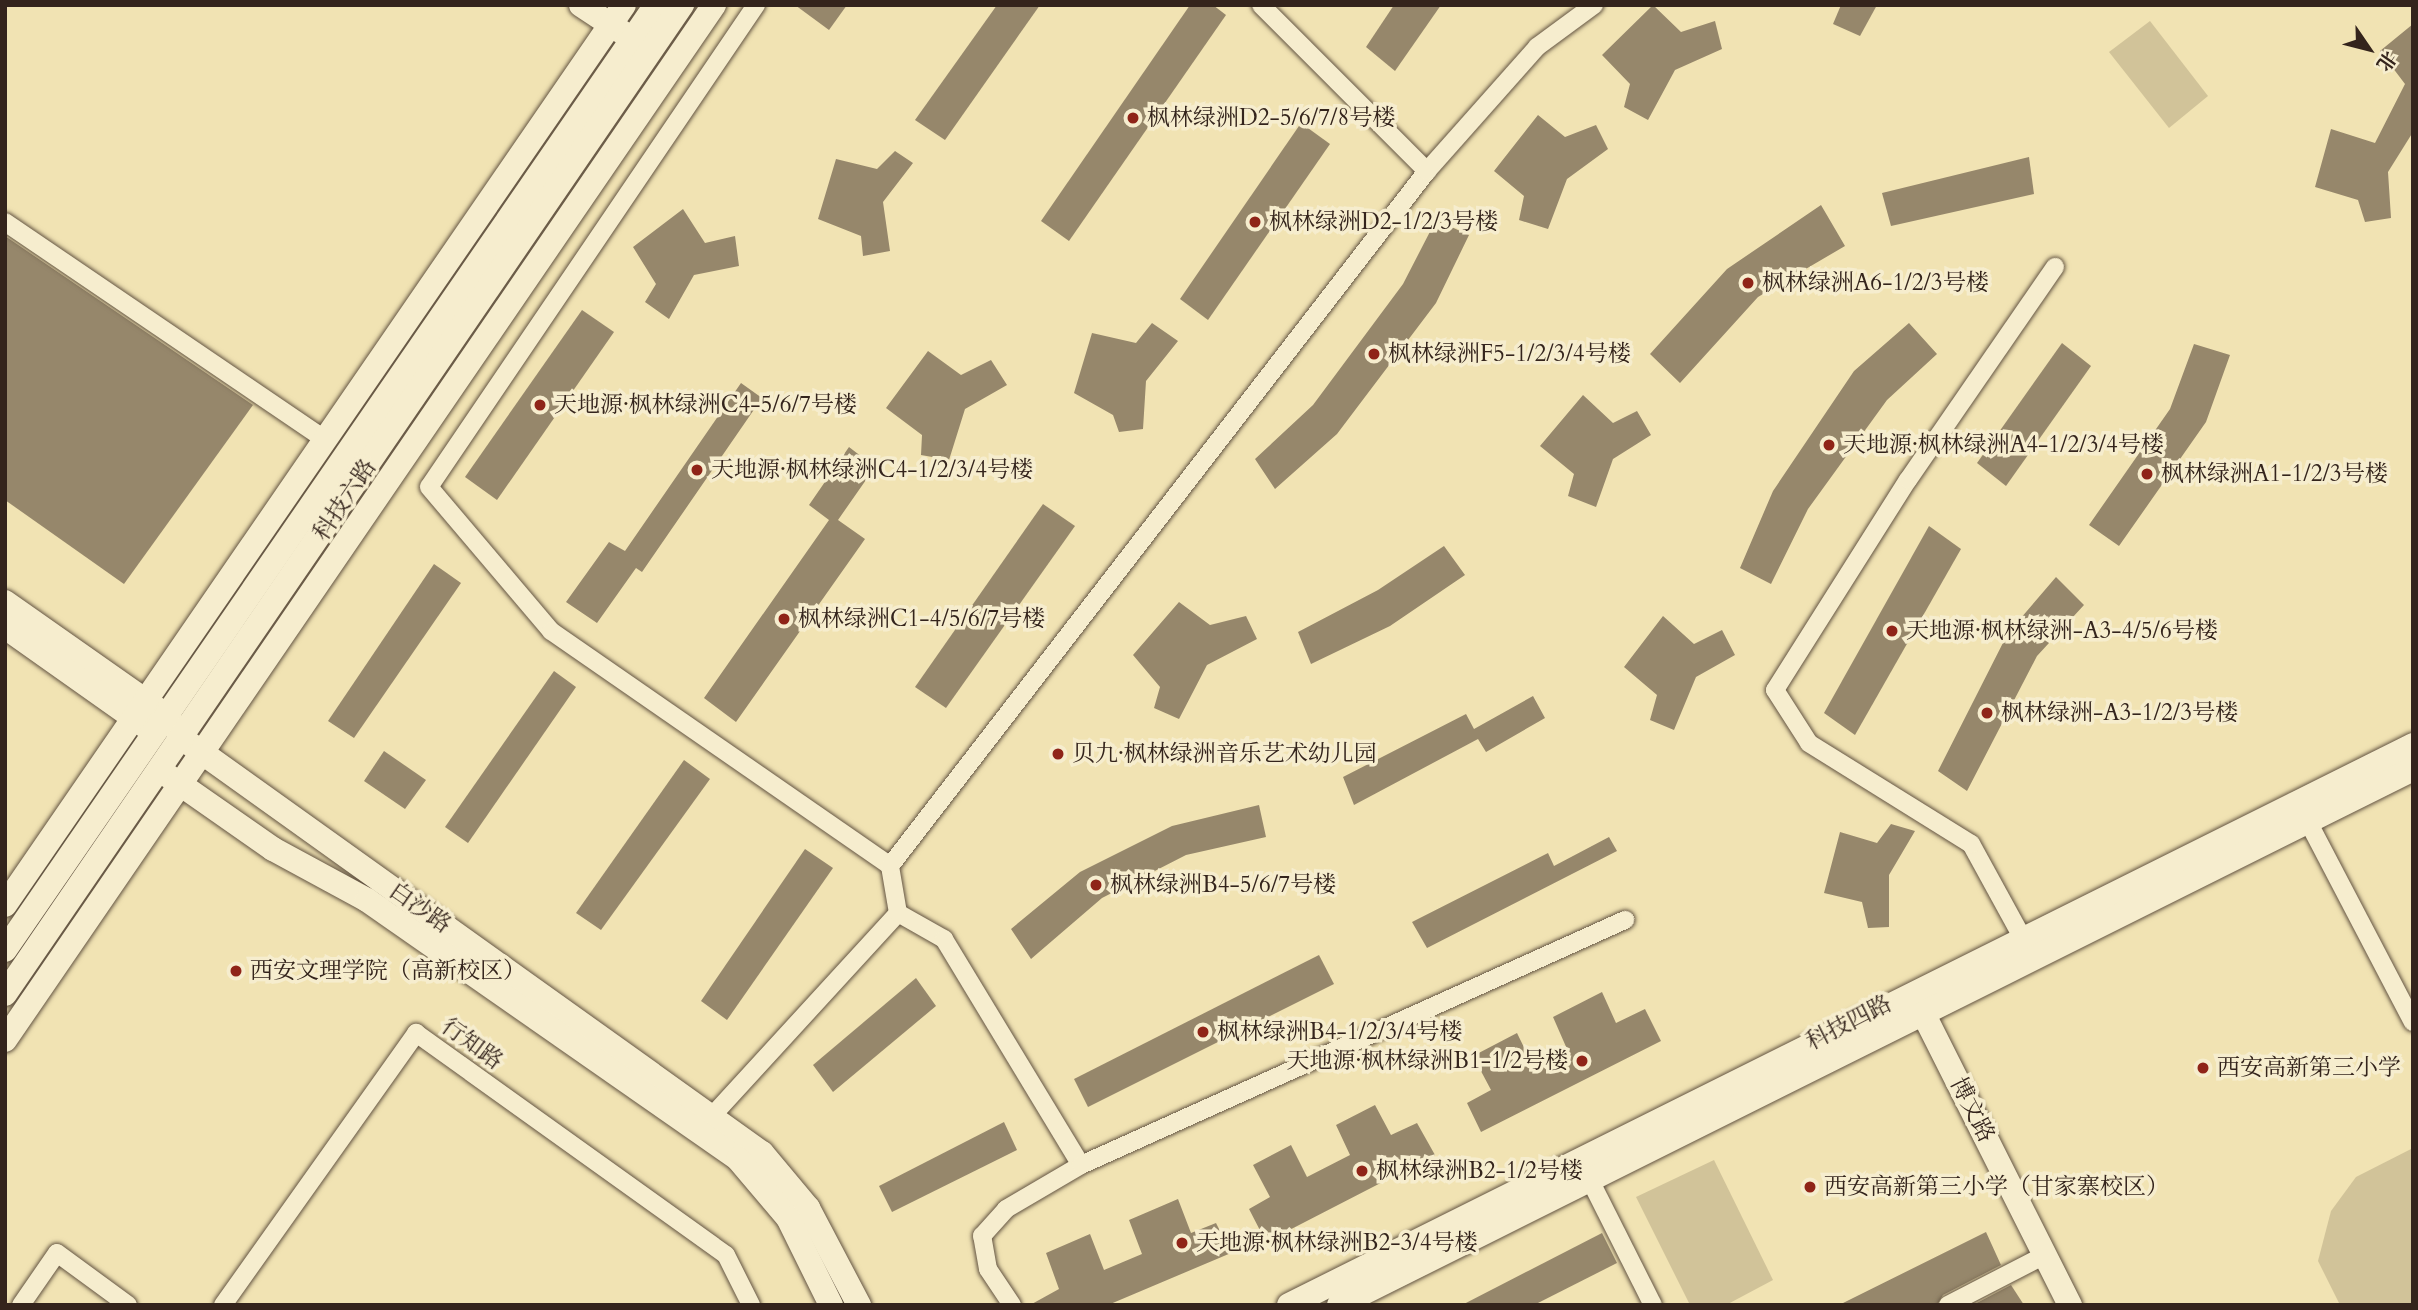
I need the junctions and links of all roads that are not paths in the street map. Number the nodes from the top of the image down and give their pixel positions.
1 (582, 5) edge
2 (682, 5) edge
3 (714, 5) edge
4 (756, 5) edge
5 (1261, 5) edge
6 (1594, 5) edge
7 (620, 10) edge
8 (650, 29) edge
9 (1427, 171) junction
10 (5, 222) edge
11 (2054, 267) dead end
12 (327, 442) junction
13 (5, 602) edge
14 (5, 627) edge
15 (139, 709) junction
16 (160, 724) junction
17 (2413, 745) edge
18 (192, 746) junction
19 (2413, 769) edge
20 (160, 770) junction
21 (181, 784) junction
22 (2303, 813) junction
23 (890, 866) junction
24 (5, 905) edge
25 (898, 913) junction
26 (1625, 920) dead end
27 (2022, 937) junction
28 (5, 950) edge
29 (5, 994) edge
30 (1917, 1001) junction
31 (2413, 1022) edge
32 (5, 1040) edge
33 (713, 1115) junction
34 (1082, 1165) junction
35 (1589, 1178) junction
36 (2045, 1255) junction
37 (842, 1272) junction
38 (21, 1305) edge
39 (128, 1305) edge
40 (223, 1305) edge
41 (751, 1305) edge
42 (831, 1305) edge
43 (859, 1305) edge
44 (872, 1305) edge
45 (1012, 1305) edge
46 (1289, 1305) edge
47 (1339, 1305) edge
48 (1653, 1305) edge
49 (1948, 1305) edge
50 (2070, 1305) edge

1 - 7 street
2 - 8 street, 科技六路
3 - 18 street
4 - 23 street
5 - 9 street
6 - 9 street
7 - 8 street
7 - 12 street
8 - 16 street, 科技六路
8 - 18 street, 科技六路
9 - 23 street
10 - 12 street
11 - 27 street
12 - 15 street
13 - 15 street, 白沙路
14 - 15 street, 白沙路
15 - 16 street, 白沙路
15 - 24 street
16 - 18 street, 白沙路
16 - 20 street
16 - 28 street, 科技六路
17 - 22 street, 科技四路
18 - 20 street, 科技六路
18 - 21 street
18 - 33 street, 白沙路
19 - 22 street, 科技四路
20 - 21 street, 白沙路
20 - 29 street, 科技六路
21 - 32 street
21 - 42 street, 白沙路
22 - 27 street, 科技四路
22 - 30 street, 科技四路
22 - 31 street
23 - 25 street
25 - 33 street
25 - 34 street
26 - 34 street
27 - 30 street, 科技四路
30 - 35 street, 科技四路
30 - 36 street, 博文路
30 - 46 street, 科技四路
33 - 37 street, 白沙路
34 - 45 street
35 - 47 street, 科技四路
35 - 48 street
36 - 49 street
36 - 50 street, 博文路
37 - 43 street, 白沙路
37 - 44 street
38 - 39 street
40 - 41 street, 行知路

